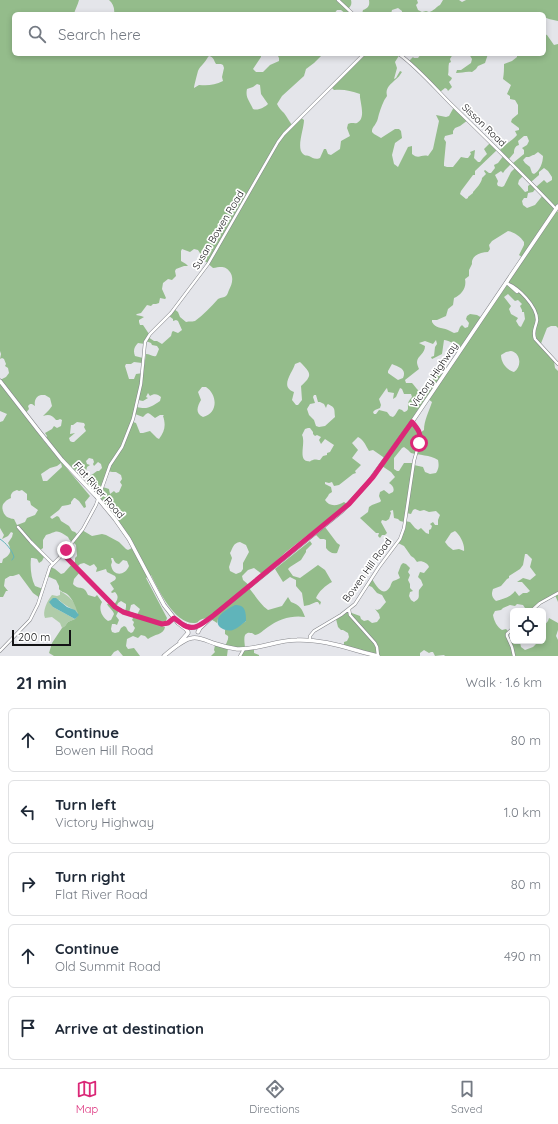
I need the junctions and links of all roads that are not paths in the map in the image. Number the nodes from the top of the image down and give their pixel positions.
1 (338, 0) edge
2 (351, 12) edge
3 (362, 56) edge
4 (401, 56) edge
5 (557, 208) edge
6 (507, 284) junction
7 (558, 364) edge
8 (0, 381) edge
9 (412, 422) junction
10 (98, 499) junction
11 (18, 527) dead end
12 (63, 554) junction
13 (53, 564) junction
14 (558, 593) edge
15 (534, 608) edge
16 (349, 610) junction
17 (214, 615) junction
18 (174, 618) junction
19 (193, 628) junction
20 (510, 631) edge
21 (188, 633) junction
22 (198, 633) junction
23 (193, 637) junction
24 (310, 640) junction
25 (510, 643) edge
26 (216, 644) junction
27 (510, 644) edge
28 (244, 649) junction
29 (172, 650) junction
30 (0, 651) edge
31 (164, 656) edge
32 (240, 656) edge
33 (378, 656) edge
34 (514, 656) edge

1 - 2 street
3 - 10 street, Susan Bowen Road
4 - 5 street, Sisson Road
5 - 6 main road, Victory Highway
6 - 7 street
6 - 9 main road, Victory Highway
8 - 10 main road, Flat River Road
9 - 16 street, Bowen Hill Road
9 - 17 main road, Victory Highway
10 - 12 street, Susan Bowen Road
10 - 18 main road, Flat River Road
11 - 13 street
12 - 13 street, Susan Bowen Road
12 - 18 street
13 - 30 street
14 - 15 street
16 - 24 street, Bowen Hill Road
16 - 33 street
17 - 19 main road, Victory Highway
17 - 22 main road, Victory Highway
18 - 19 main road, Flat River Road
18 - 21 main road, Flat River Road
19 - 21 main road
19 - 22 main road, Flat River Road
20 - 25 street
21 - 23 main road, Flat River Road
21 - 29 main road
22 - 23 main road, Victory Highway
22 - 26 main road
23 - 26 main road
23 - 29 main road
24 - 28 main road
24 - 33 main road
26 - 28 main road
27 - 34 street
28 - 32 street
29 - 31 main road

